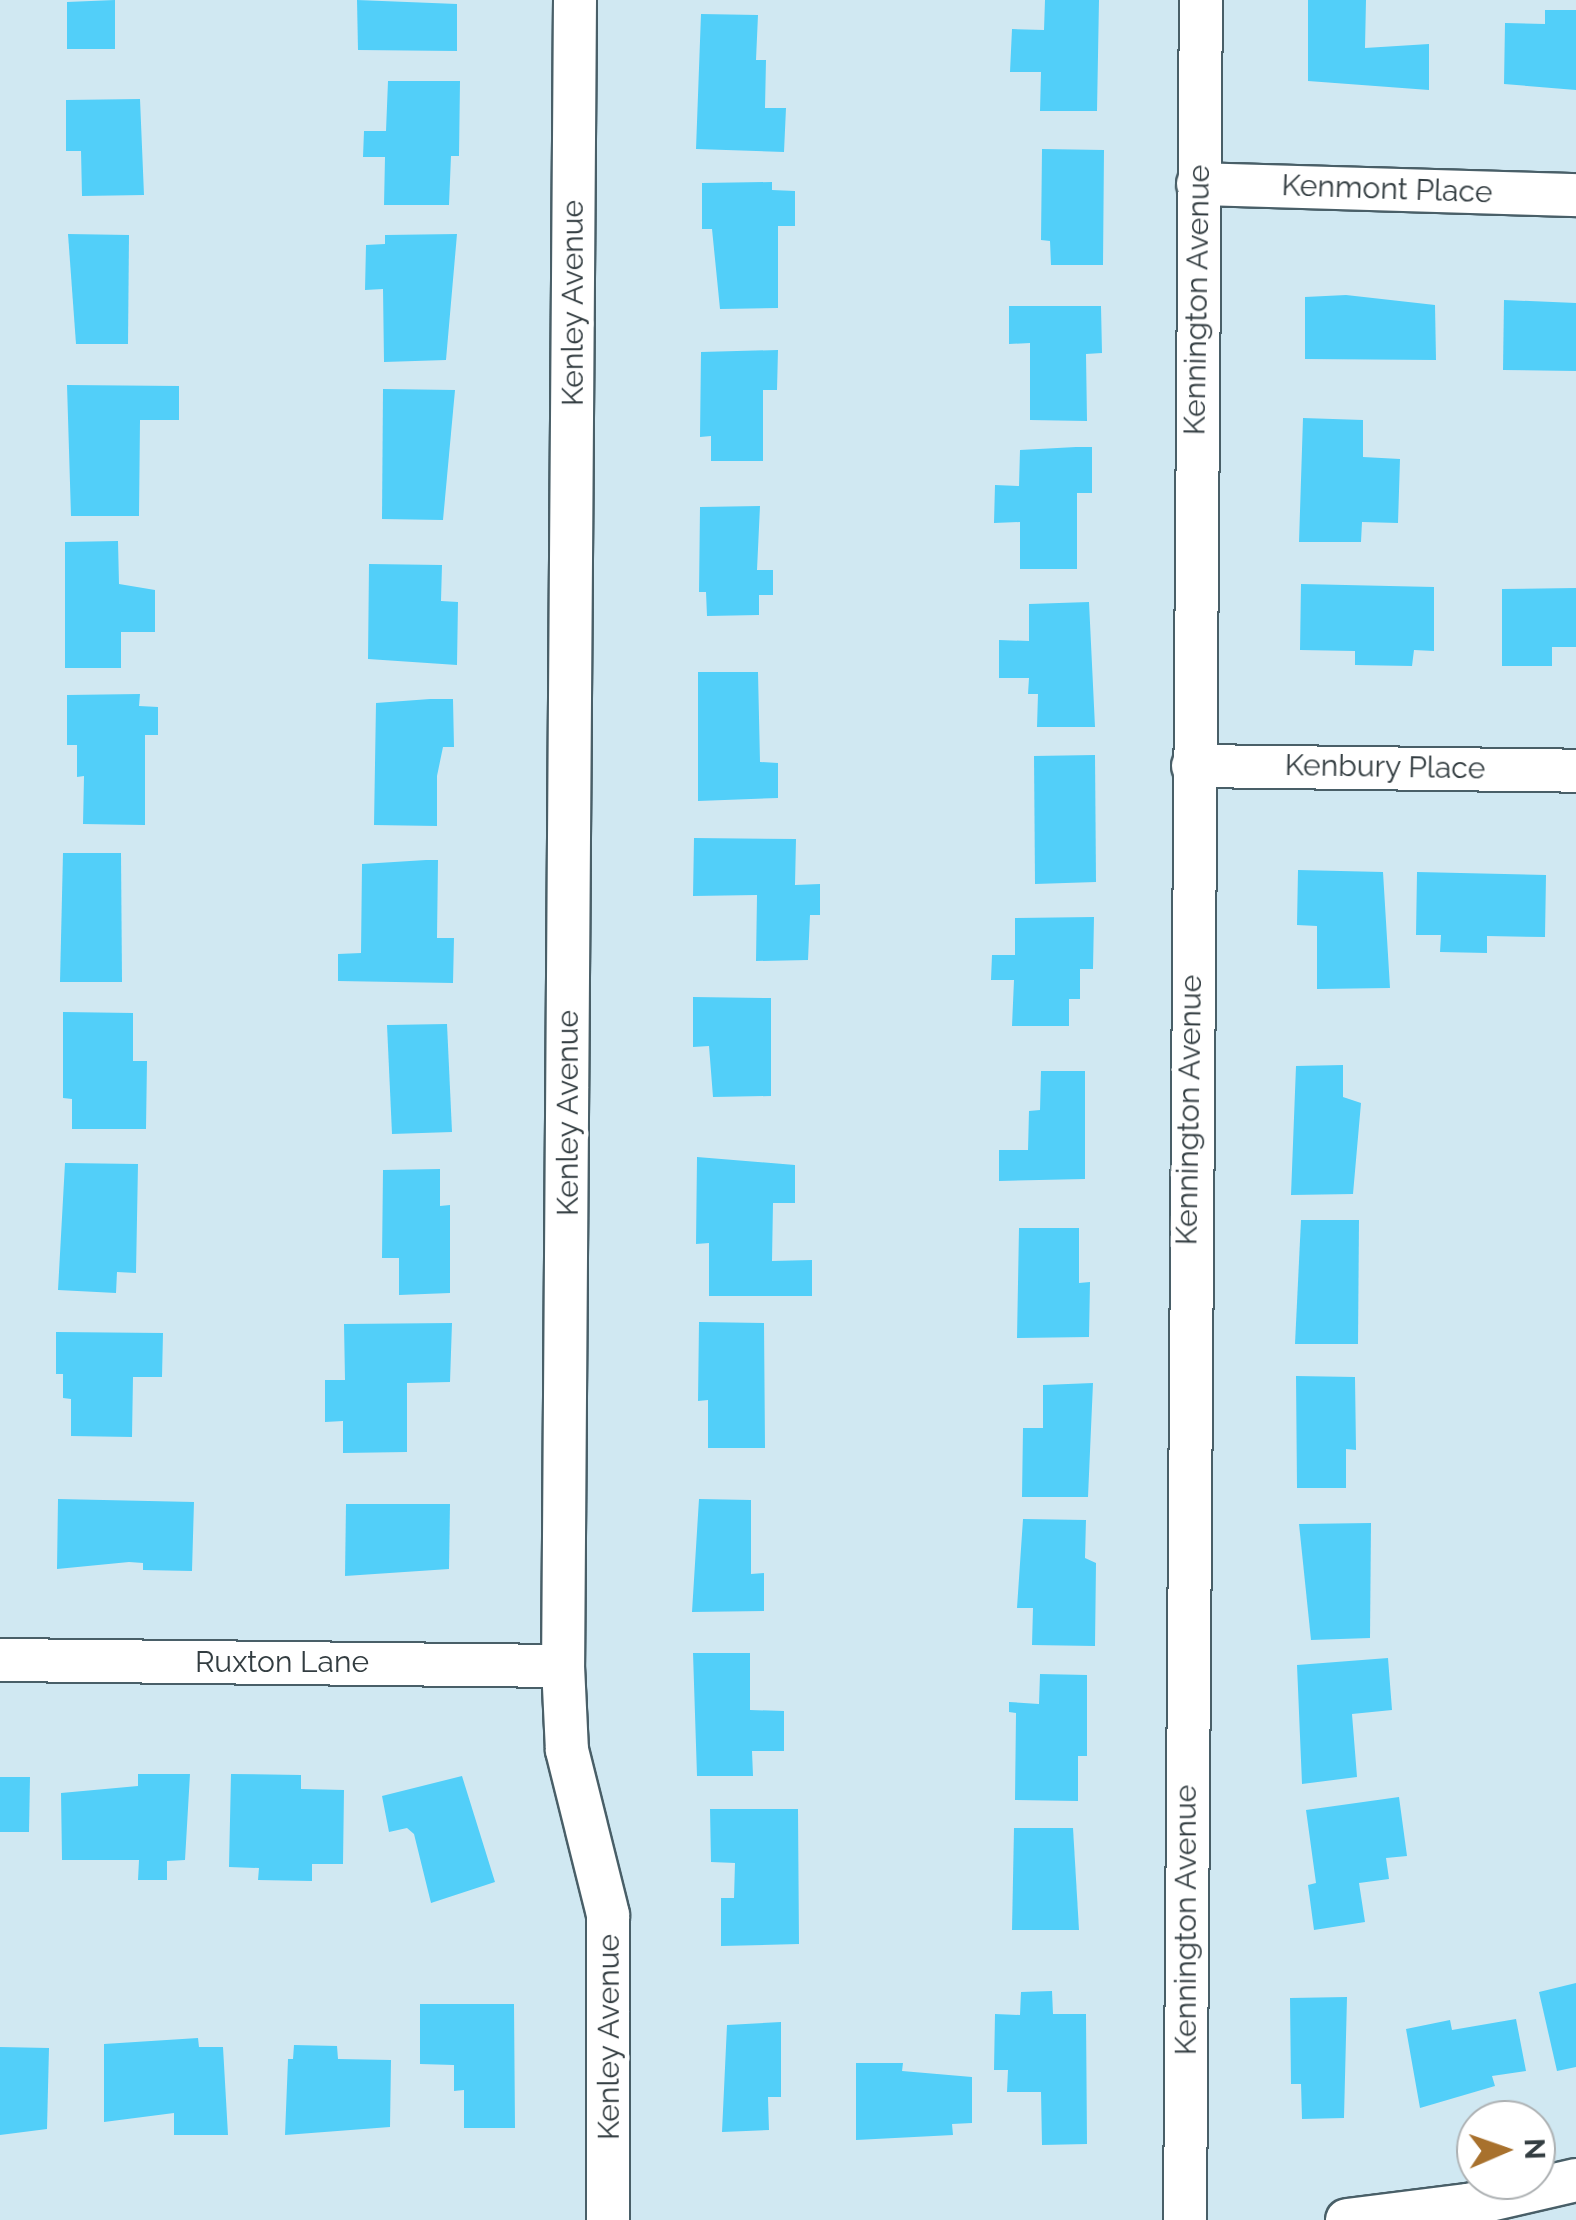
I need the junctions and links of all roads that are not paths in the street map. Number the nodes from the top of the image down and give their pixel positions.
1 (574, 0) edge
2 (1201, 0) edge
3 (1198, 184) junction
4 (1576, 195) edge
5 (1194, 766) junction
6 (1576, 771) edge
7 (0, 1660) edge
8 (563, 1666) junction
9 (1576, 2180) edge
10 (608, 2220) edge
11 (1185, 2220) edge
12 (1347, 2220) edge

1 - 8 street, Kenley Avenue
2 - 3 street, Kennington Avenue
3 - 4 street, Kenmont Place
3 - 5 street, Kennington Avenue
5 - 6 street, Kenbury Place
5 - 11 street, Kennington Avenue
7 - 8 street, Ruxton Lane
8 - 10 street, Kenley Avenue
9 - 12 street

